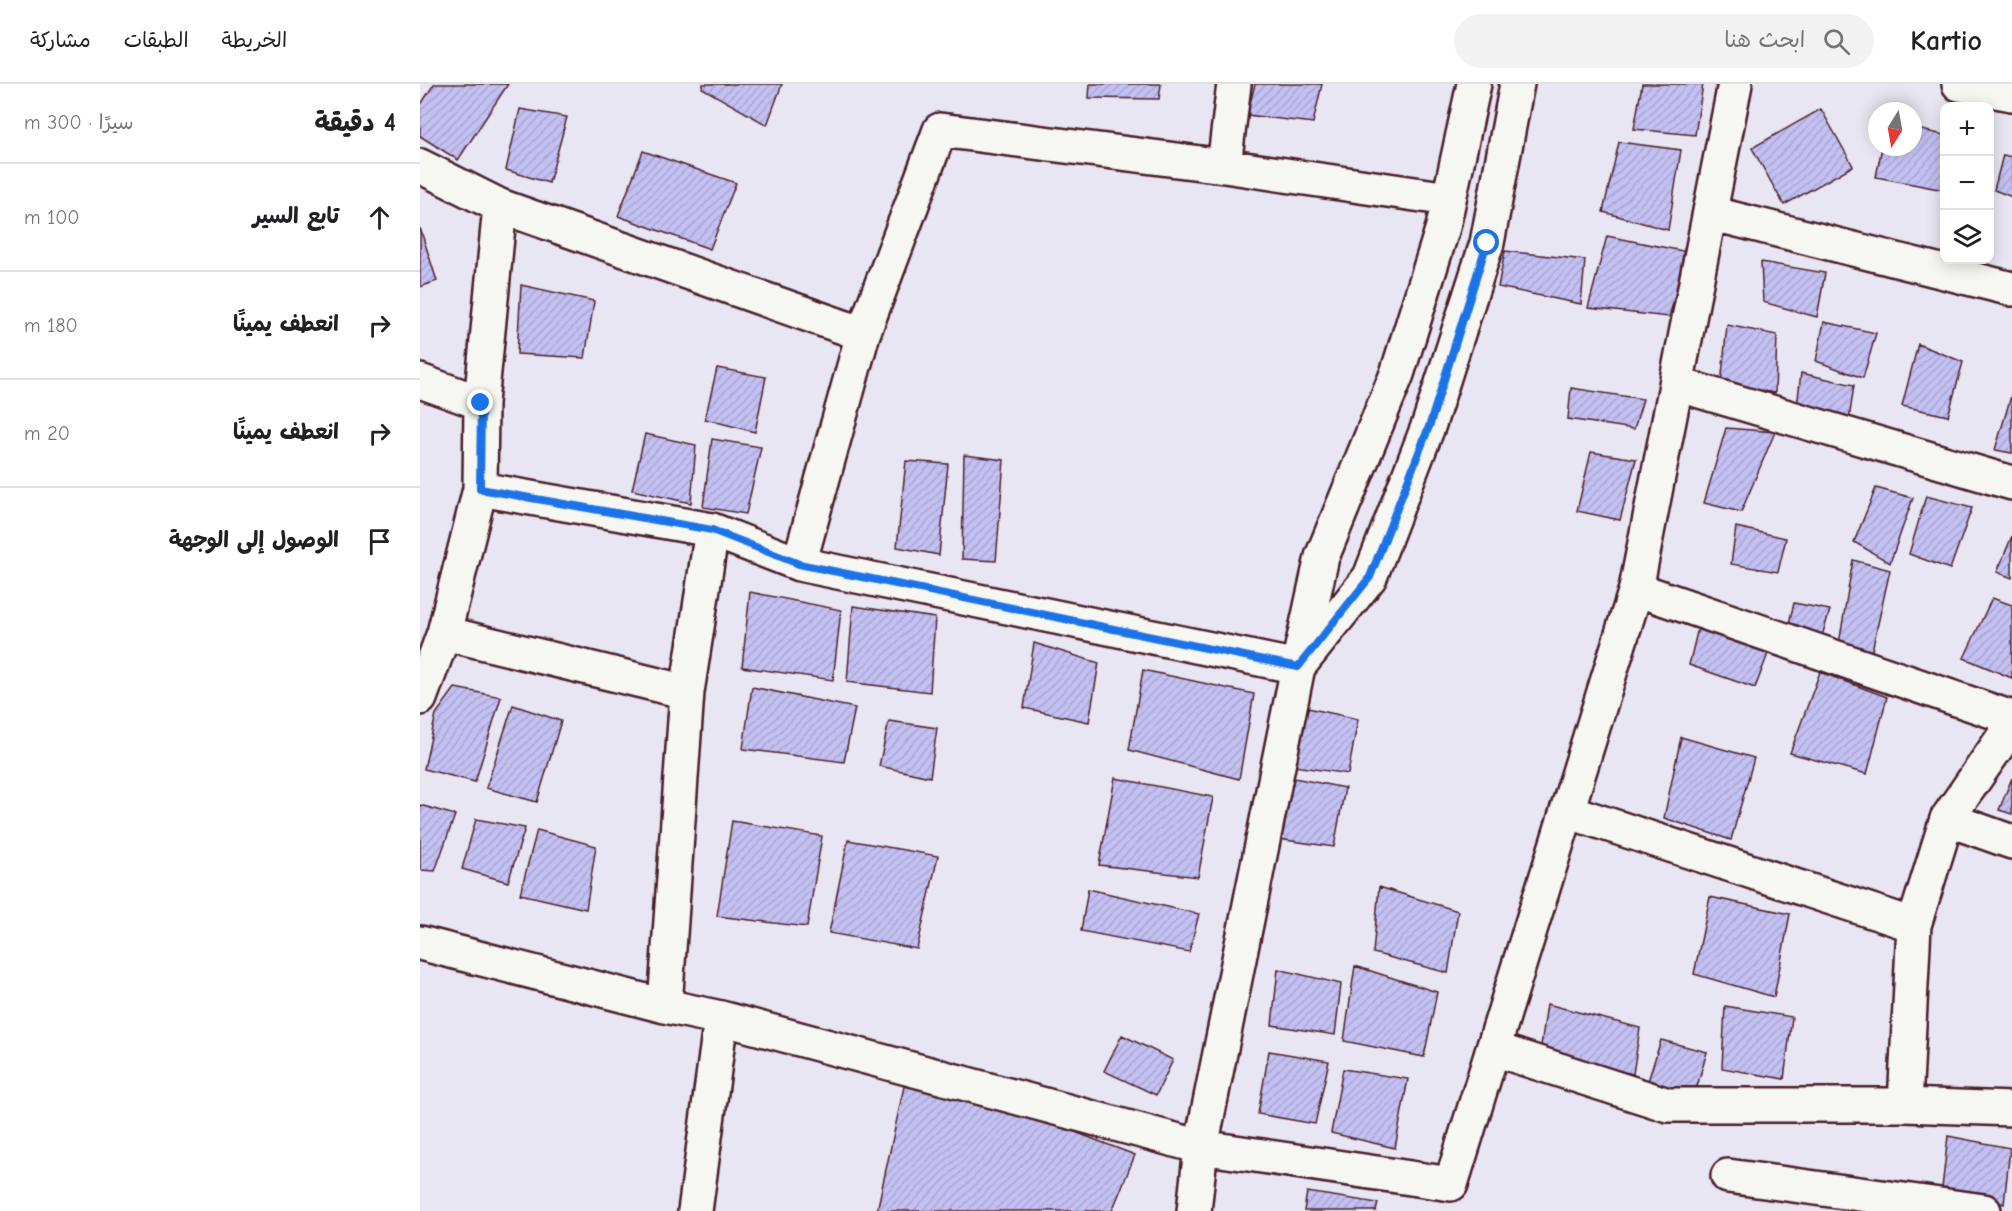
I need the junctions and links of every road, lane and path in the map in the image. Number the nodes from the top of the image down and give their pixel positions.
1 (1234, 84) edge
2 (1474, 84) edge
3 (1517, 84) edge
4 (1735, 84) edge
5 (1959, 84) edge
6 (2012, 94) edge
7 (420, 166) edge
8 (1224, 166) junction
9 (1449, 199) junction
10 (500, 206) junction
11 (1710, 213) junction
12 (2012, 289) edge
13 (863, 334) junction
14 (420, 381) edge
15 (1676, 384) junction
16 (481, 403) junction
17 (2012, 483) edge
18 (480, 489) junction
19 (712, 530) junction
20 (799, 564) junction
21 (1636, 589) junction
22 (444, 633) junction
23 (1298, 667) junction
24 (687, 692) junction
25 (420, 698) edge
26 (2012, 718) edge
27 (2012, 725) edge
28 (1567, 811) junction
29 (1947, 819) junction
30 (2012, 842) edge
31 (1914, 925) junction
32 (420, 943) edge
33 (665, 1006) junction
34 (722, 1018) junction
35 (1494, 1049) junction
36 (1905, 1105) junction
37 (2012, 1109) edge
38 (1201, 1147) junction
39 (1728, 1176) dead end
40 (694, 1211) edge
41 (1194, 1211) edge
42 (1984, 1211) edge

1 - 8 street
2 - 9 street
3 - 23 street
4 - 11 street
5 - 6 street
7 - 10 street
8 - 9 street
8 - 13 street
9 - 23 street
10 - 13 street
10 - 16 street
11 - 12 street
11 - 15 street
13 - 20 street
14 - 16 street
15 - 17 street
15 - 21 street
16 - 18 street
18 - 19 street
18 - 22 street
19 - 20 street
19 - 24 street
20 - 23 street
21 - 26 street
21 - 28 street
22 - 24 street
22 - 25 street
23 - 38 street
24 - 33 street
27 - 29 street
28 - 31 street
28 - 35 street
29 - 30 street
29 - 31 street
31 - 36 street
32 - 33 street
33 - 34 street
34 - 38 street
34 - 40 street
35 - 36 street
35 - 38 street
36 - 37 street
38 - 41 street
39 - 42 street

